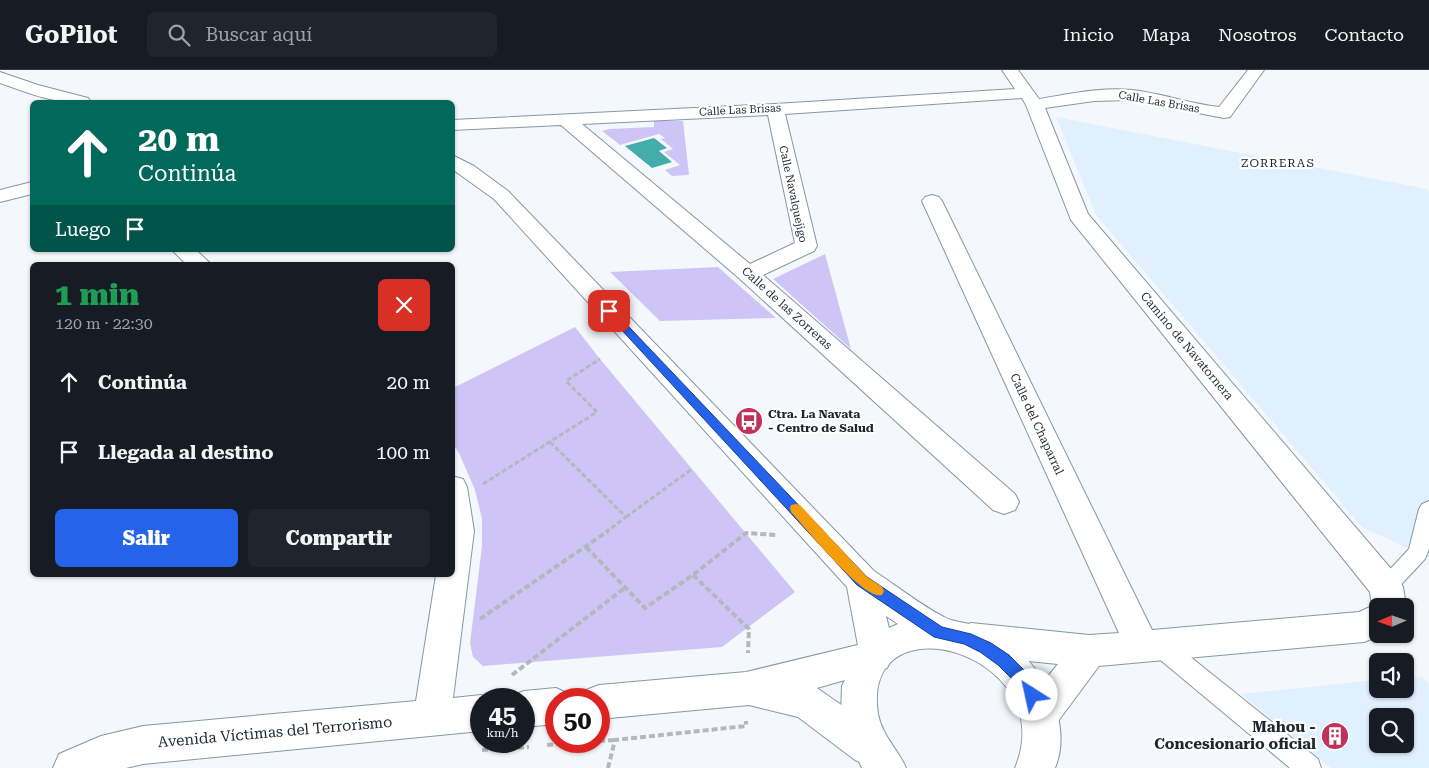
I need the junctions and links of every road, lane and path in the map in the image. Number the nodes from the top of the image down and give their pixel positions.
1 (1010, 70) edge
2 (1256, 70) edge
3 (0, 77) edge
4 (1031, 99) junction
5 (74, 100) edge
6 (775, 109) junction
7 (565, 119) junction
8 (455, 125) edge
9 (455, 163) edge
10 (30, 188) edge
11 (0, 196) edge
12 (932, 201) dead end
13 (185, 252) edge
14 (197, 262) edge
15 (748, 274) junction
16 (600, 360) dead end
17 (550, 442) junction
18 (692, 469) dead end
19 (464, 488) edge
20 (1004, 502) dead end
21 (1429, 509) edge
22 (626, 517) junction
23 (811, 524) junction
24 (586, 547) junction
25 (455, 550) edge
26 (693, 575) junction
27 (452, 577) edge
28 (862, 581) junction
29 (626, 587) junction
30 (1379, 598) edge
31 (1388, 598) edge
32 (1369, 621) edge
33 (472, 624) dead end
34 (952, 636) junction
35 (1152, 646) junction
36 (1090, 651) junction
37 (876, 655) junction
38 (520, 688) edge
39 (746, 689) junction
40 (610, 701) edge
41 (470, 714) edge
42 (432, 718) junction
43 (610, 740) edge
44 (615, 740) dead end
45 (1043, 750) edge
46 (878, 757) edge
47 (73, 768) edge
48 (1309, 768) edge

1 - 4 street, Camino de Navatornera
2 - 4 street, Calle Las Brisas
3 - 5 street
4 - 6 street, Calle Las Brisas
4 - 30 street, Camino de Navatornera
6 - 7 street, Calle Las Brisas
6 - 15 street, Calle Navalquejigo
7 - 8 street, Calle Las Brisas
7 - 15 street, Calle de las Zorreras
9 - 23 street
10 - 11 street
12 - 35 street, Calle del Chaparral
13 - 14 street
15 - 20 street, Calle de las Zorreras
16 - 17 path
17 - 19 path
17 - 22 path
18 - 22 path
19 - 25 street
21 - 31 lane
22 - 24 path
23 - 26 path
23 - 28 street
24 - 29 path
24 - 33 path
26 - 29 path
26 - 39 path
27 - 42 street
28 - 34 street
28 - 37 street
29 - 38 path
32 - 35 street
34 - 36 street
34 - 37 street
34 - 45 street
35 - 36 street
35 - 48 lane
36 - 45 street
37 - 39 street
37 - 46 street
39 - 40 street
39 - 46 street
41 - 42 street, Avenida Víctimas del Terrorismo
42 - 47 street, Avenida Víctimas del Terrorismo
43 - 44 path

